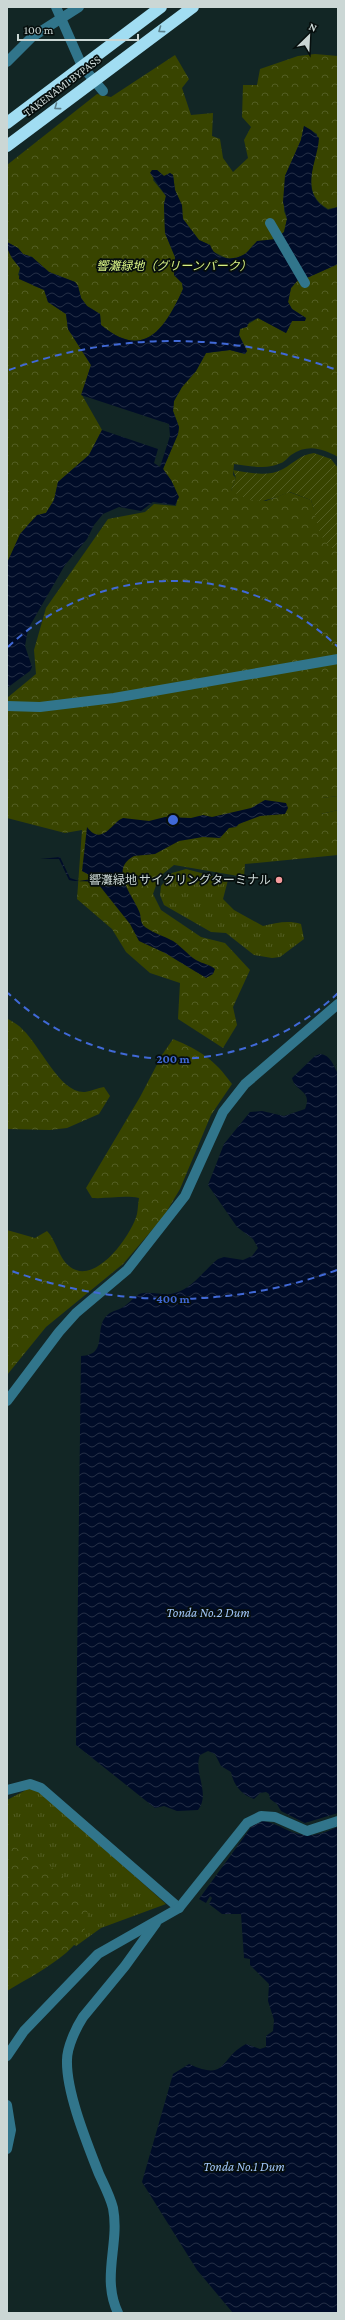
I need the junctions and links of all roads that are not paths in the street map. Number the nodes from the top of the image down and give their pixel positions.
1 (56, 7) edge
2 (79, 7) edge
3 (161, 7) edge
4 (193, 7) edge
5 (60, 17) junction
6 (7, 62) edge
7 (82, 66) junction
8 (93, 81) junction
9 (104, 91) dead end
10 (7, 123) edge
11 (7, 146) edge
12 (270, 223) dead end
13 (305, 283) dead end
14 (338, 659) edge
15 (7, 706) edge
16 (338, 1004) edge
17 (7, 1401) edge
18 (7, 1790) edge
19 (338, 1821) edge
20 (179, 1908) junction
21 (157, 1921) junction
22 (7, 2056) edge
23 (7, 2105) edge
24 (7, 2149) edge
25 (118, 2313) edge

1 - 5 street
2 - 5 street
3 - 7 highway, TAKENAMI BYPASS
4 -> 8 highway, TAKENAMI BYPASS
5 - 6 street
5 - 7 street
7 - 8 street
7 - 10 highway, TAKENAMI BYPASS
8 - 9 street
8 -> 11 highway, TAKENAMI BYPASS
12 - 13 street
14 - 15 street
16 - 17 street
18 - 20 street
19 - 20 street
20 - 21 street
21 - 22 street
21 - 25 street
23 - 24 street

